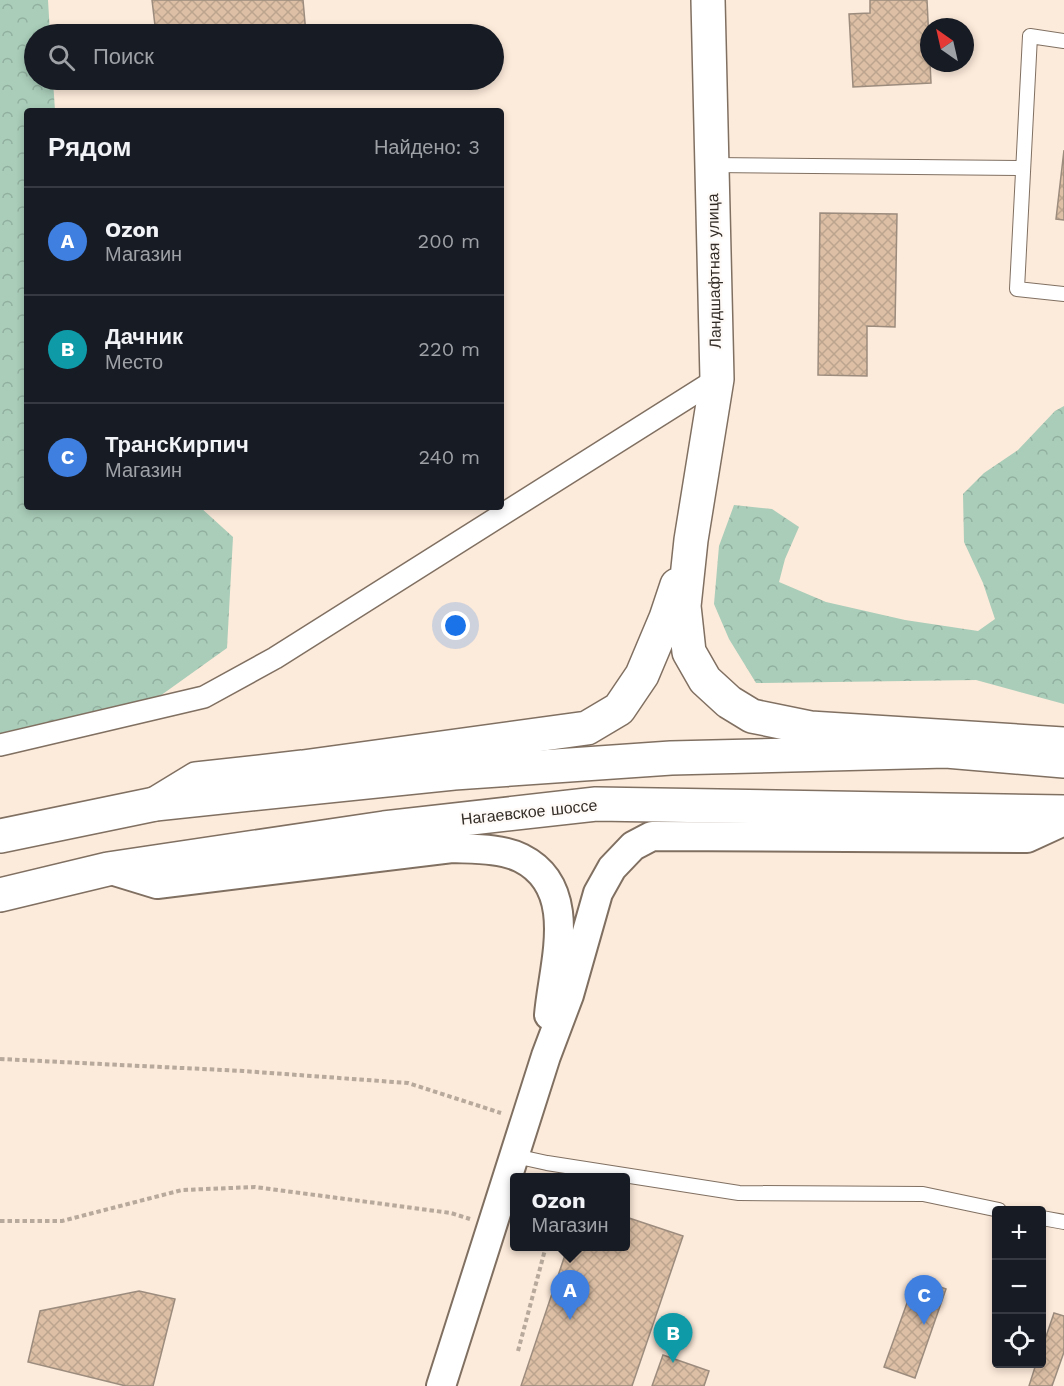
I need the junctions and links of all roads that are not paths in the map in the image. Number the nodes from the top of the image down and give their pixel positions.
1 (708, 0) edge
2 (1064, 41) edge
3 (712, 165) junction
4 (1023, 168) junction
5 (1064, 294) edge
6 (717, 378) junction
7 (691, 540) junction
8 (1064, 744) edge
9 (0, 745) edge
10 (1064, 761) edge
11 (155, 804) junction
12 (1064, 812) edge
13 (1064, 820) edge
14 (0, 836) edge
15 (108, 869) junction
16 (0, 895) edge
17 (546, 1056) junction
18 (514, 1156) junction
19 (617, 1173) edge
20 (630, 1175) edge
21 (992, 1209) edge
22 (1046, 1219) edge
23 (1064, 1222) edge
24 (441, 1386) edge

1 - 3 main road, Ландшафтная улица
2 - 4 lane
3 - 4 lane
3 - 6 main road, Ландшафтная улица
4 - 5 lane
6 - 7 main road, Ландшафтная улица
6 - 9 street
7 - 8 main road
7 - 11 main road
10 - 11 main road
11 - 14 main road
12 - 15 main road, Нагаевское шоссе
13 - 17 street
15 - 16 main road, Нагаевское шоссе
15 - 17 street
17 - 18 street
18 - 19 lane
18 - 24 street
20 - 21 lane
22 - 23 lane

